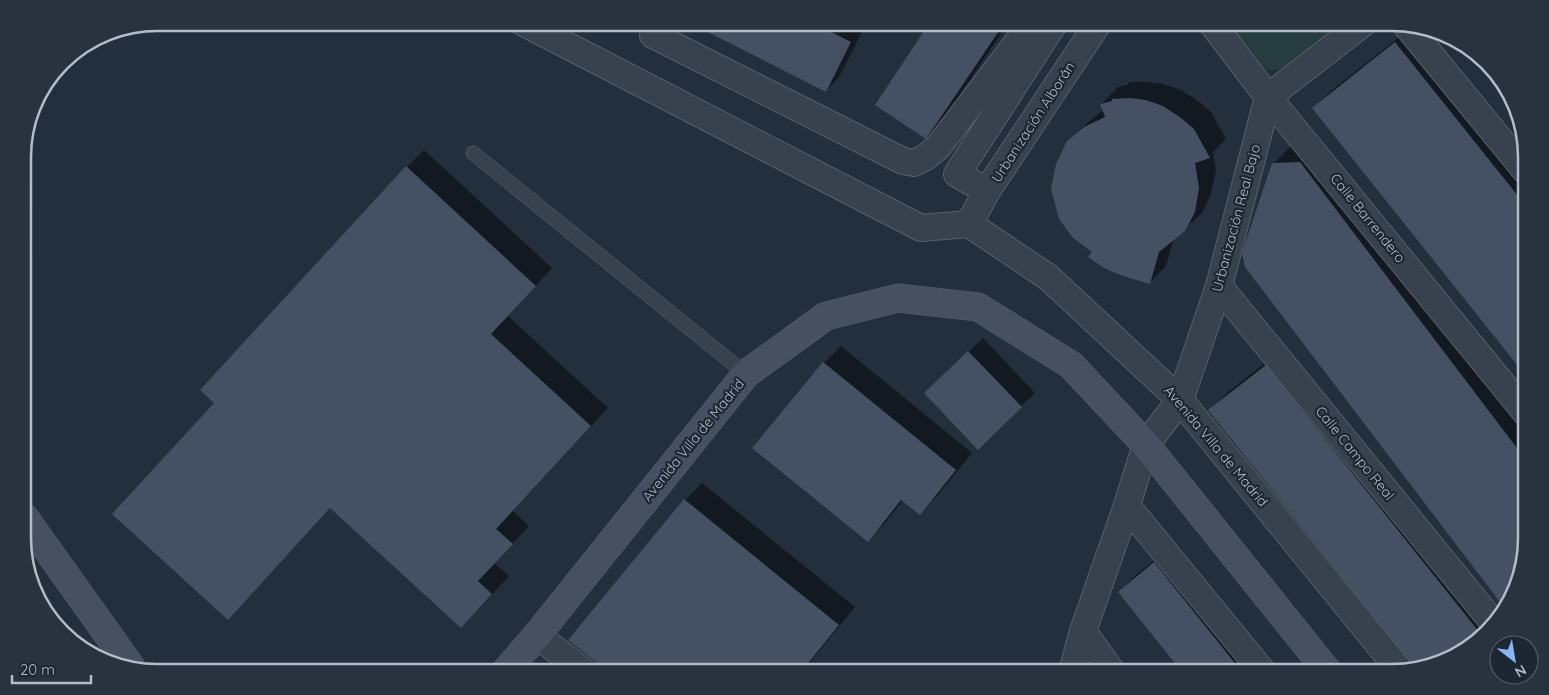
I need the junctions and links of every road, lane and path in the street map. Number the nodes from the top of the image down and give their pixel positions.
1 (1026, 31) edge
2 (1049, 31) edge
3 (1093, 31) edge
4 (1218, 31) edge
5 (1353, 31) edge
6 (541, 32) edge
7 (1412, 34) edge
8 (653, 35) dead end
9 (1268, 97) junction
10 (473, 153) dead end
11 (1518, 160) edge
12 (987, 192) junction
13 (969, 224) junction
14 (1219, 286) junction
15 (746, 374) junction
16 (1180, 400) junction
17 (1518, 403) edge
18 (1146, 445) junction
19 (1127, 506) junction
20 (31, 527) edge
21 (1488, 618) edge
22 (1083, 631) junction
23 (537, 635) junction
24 (125, 659) edge
25 (1074, 663) edge
26 (1106, 663) edge
27 (1256, 663) edge
28 (1321, 663) edge
29 (1394, 663) edge
30 (512, 664) edge
31 (573, 664) edge

1 - 8 street
2 - 12 street
3 - 12 street, Urbanización Alborán
4 - 9 street, Calle Barrendero
5 - 9 street
6 - 13 street
7 - 11 street
9 - 14 street, Urbanización Real Bajo
9 - 17 street, Calle Barrendero
10 - 15 lane
12 - 13 street, Urbanización Alborán
13 - 16 street, Avenida Villa de Madrid
14 - 16 street, Urbanización Real Bajo
14 - 21 street, Calle Campo Real
15 - 18 street, Avenida Villa de Madrid
15 - 23 street, Avenida Villa de Madrid
16 - 18 street, Urbanización Real Bajo
16 - 29 street, Avenida Villa de Madrid
18 - 19 street, Urbanización Real Bajo
18 - 28 street, Avenida Villa de Madrid
19 - 22 street, Urbanización Real Bajo
19 - 27 street
20 - 24 street
22 - 25 street, Urbanización Real Bajo
22 - 26 street
23 - 30 street, Avenida Villa de Madrid
23 - 31 street

